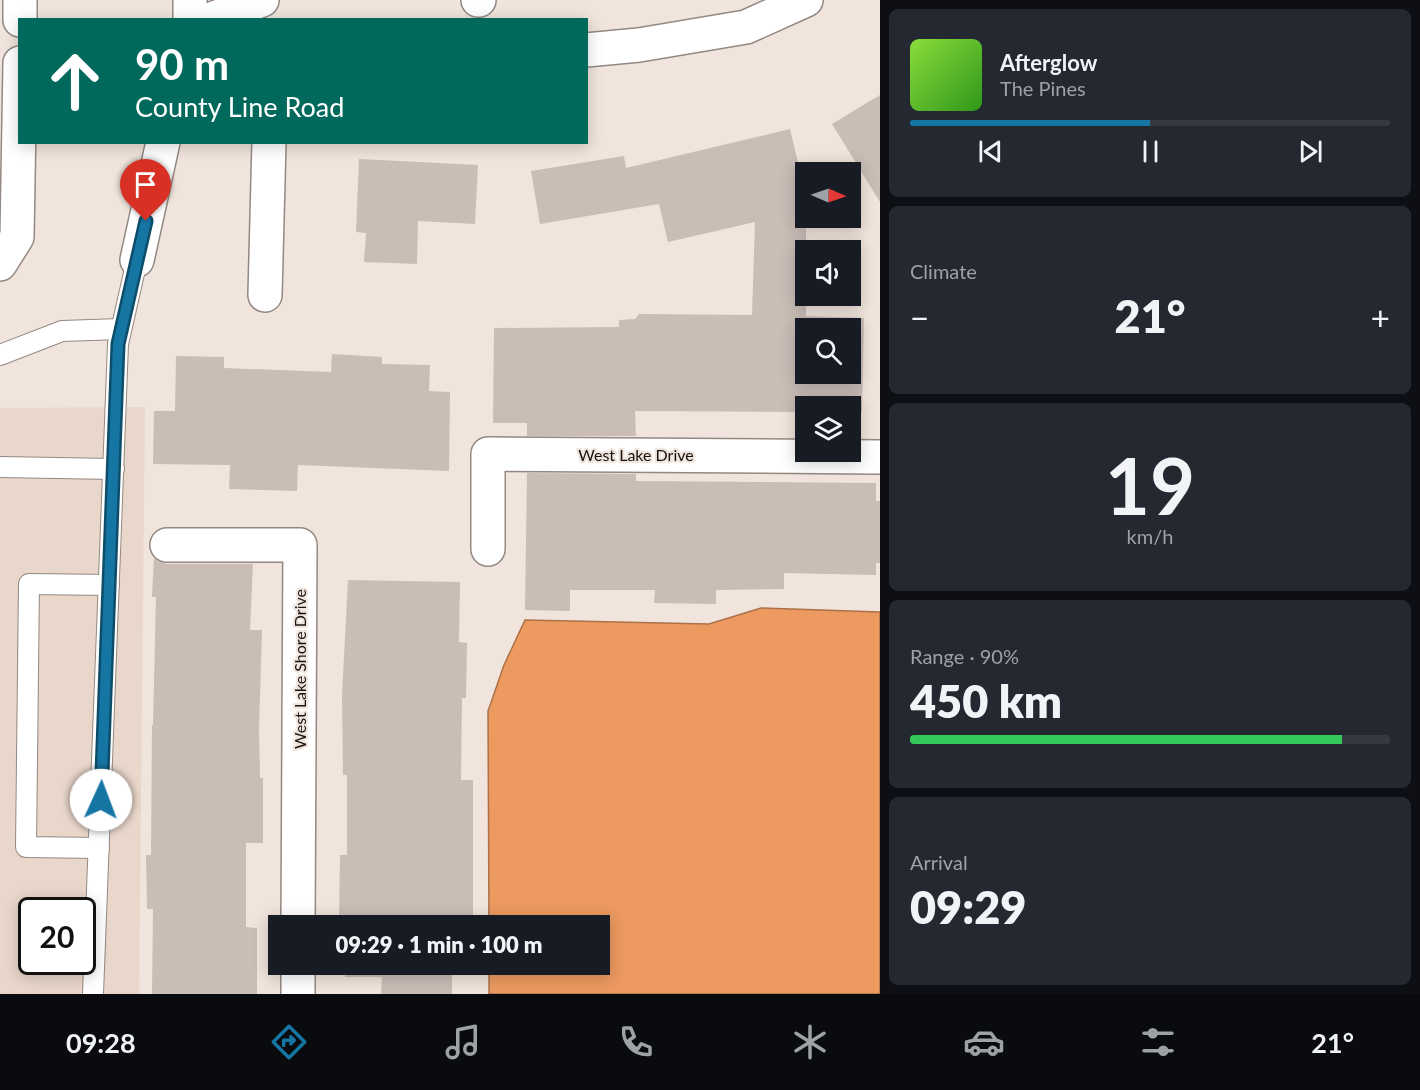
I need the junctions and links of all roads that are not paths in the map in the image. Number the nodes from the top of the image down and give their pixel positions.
1 (20, 0) edge
2 (190, 0) edge
3 (262, 0) edge
4 (273, 0) edge
5 (806, 0) edge
6 (20, 18) edge
7 (189, 18) edge
8 (214, 18) edge
9 (273, 18) edge
10 (588, 50) edge
11 (19, 144) edge
12 (163, 144) edge
13 (269, 144) edge
14 (137, 260) joint
15 (0, 264) edge
16 (266, 295) dead end
17 (121, 329) junction
18 (0, 355) edge
19 (880, 457) edge
20 (0, 466) edge
21 (114, 469) junction
22 (167, 545) dead end
23 (488, 549) dead end
24 (109, 585) junction
25 (99, 848) junction
26 (298, 915) edge
27 (298, 975) edge
28 (93, 994) edge
29 (298, 994) edge

1 - 6 street
2 - 7 street
3 - 8 street
4 - 9 street
5 - 10 street
11 - 15 street
12 - 14 street
13 - 16 street
14 - 17 lane
17 - 18 lane
17 - 21 lane
19 - 23 street, West Lake Drive
20 - 21 lane
21 - 24 lane
22 - 26 street, West Lake Shore Drive
24 - 25 lane
24 - 25 lane
25 - 28 lane
27 - 29 street

